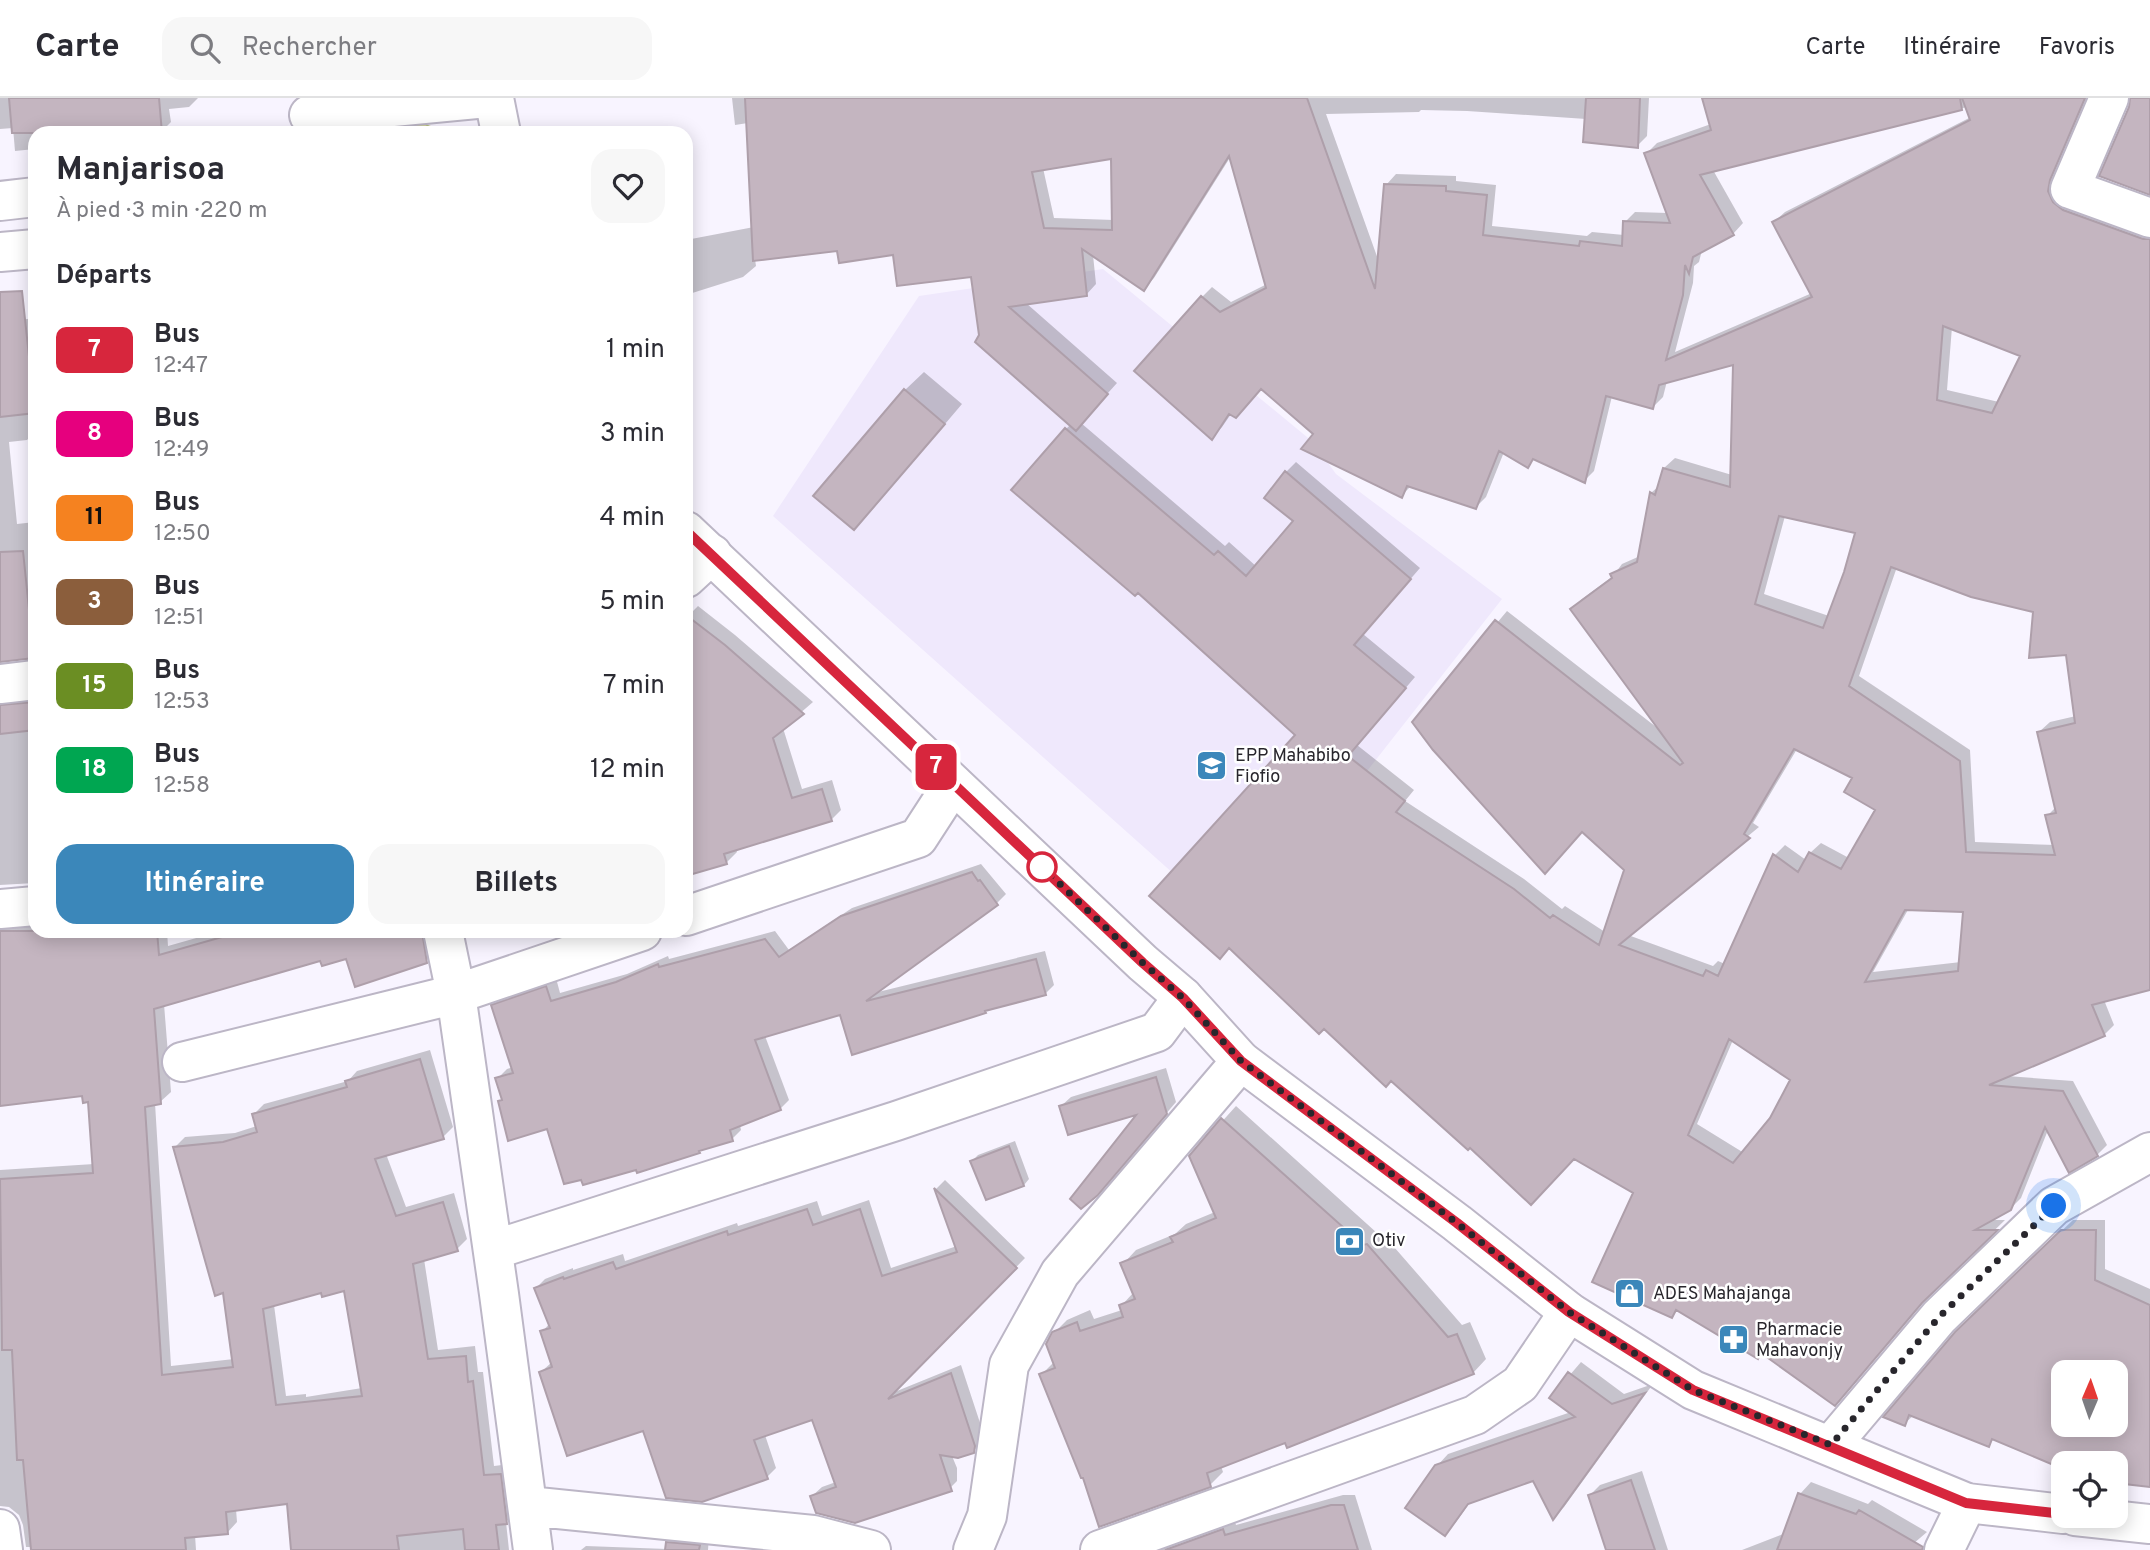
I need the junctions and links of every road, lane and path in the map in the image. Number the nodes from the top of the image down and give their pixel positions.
1 (487, 98) edge
2 (494, 98) edge
3 (2109, 98) edge
4 (308, 115) edge
5 (500, 126) edge
6 (28, 198) edge
7 (0, 201) edge
8 (2150, 218) edge
9 (28, 250) edge
10 (0, 252) edge
11 (695, 554) edge
12 (28, 681) edge
13 (0, 684) edge
14 (953, 783) junction
15 (28, 907) edge
16 (0, 909) edge
17 (693, 914) edge
18 (444, 938) edge
19 (621, 938) edge
20 (456, 994) junction
21 (1183, 998) junction
22 (1241, 1061) junction
23 (182, 1062) dead end
24 (2150, 1152) edge
25 (493, 1250) junction
26 (1569, 1312) junction
27 (1831, 1445) junction
28 (1966, 1503) junction
29 (528, 1506) junction
30 (2051, 1513) edge
31 (2128, 1522) edge
32 (2150, 1524) edge
33 (0, 1529) edge
34 (3, 1550) edge
35 (533, 1550) edge
36 (871, 1550) edge
37 (973, 1550) edge
38 (1100, 1550) edge
39 (1944, 1550) edge

1 - 4 street
2 - 5 street
3 - 8 street
6 - 7 street
9 - 10 street
11 - 14 street
12 - 13 street
14 - 17 street
14 - 21 street
15 - 16 street
18 - 20 street
19 - 20 street
20 - 23 street
20 - 25 street
21 - 22 street
21 - 25 street
22 - 26 street
22 - 37 street
24 - 27 street
25 - 29 street
26 - 27 street
26 - 38 street
27 - 28 street
28 - 30 street
28 - 39 street
29 - 35 street
29 - 36 street
31 - 32 street
33 - 34 street

